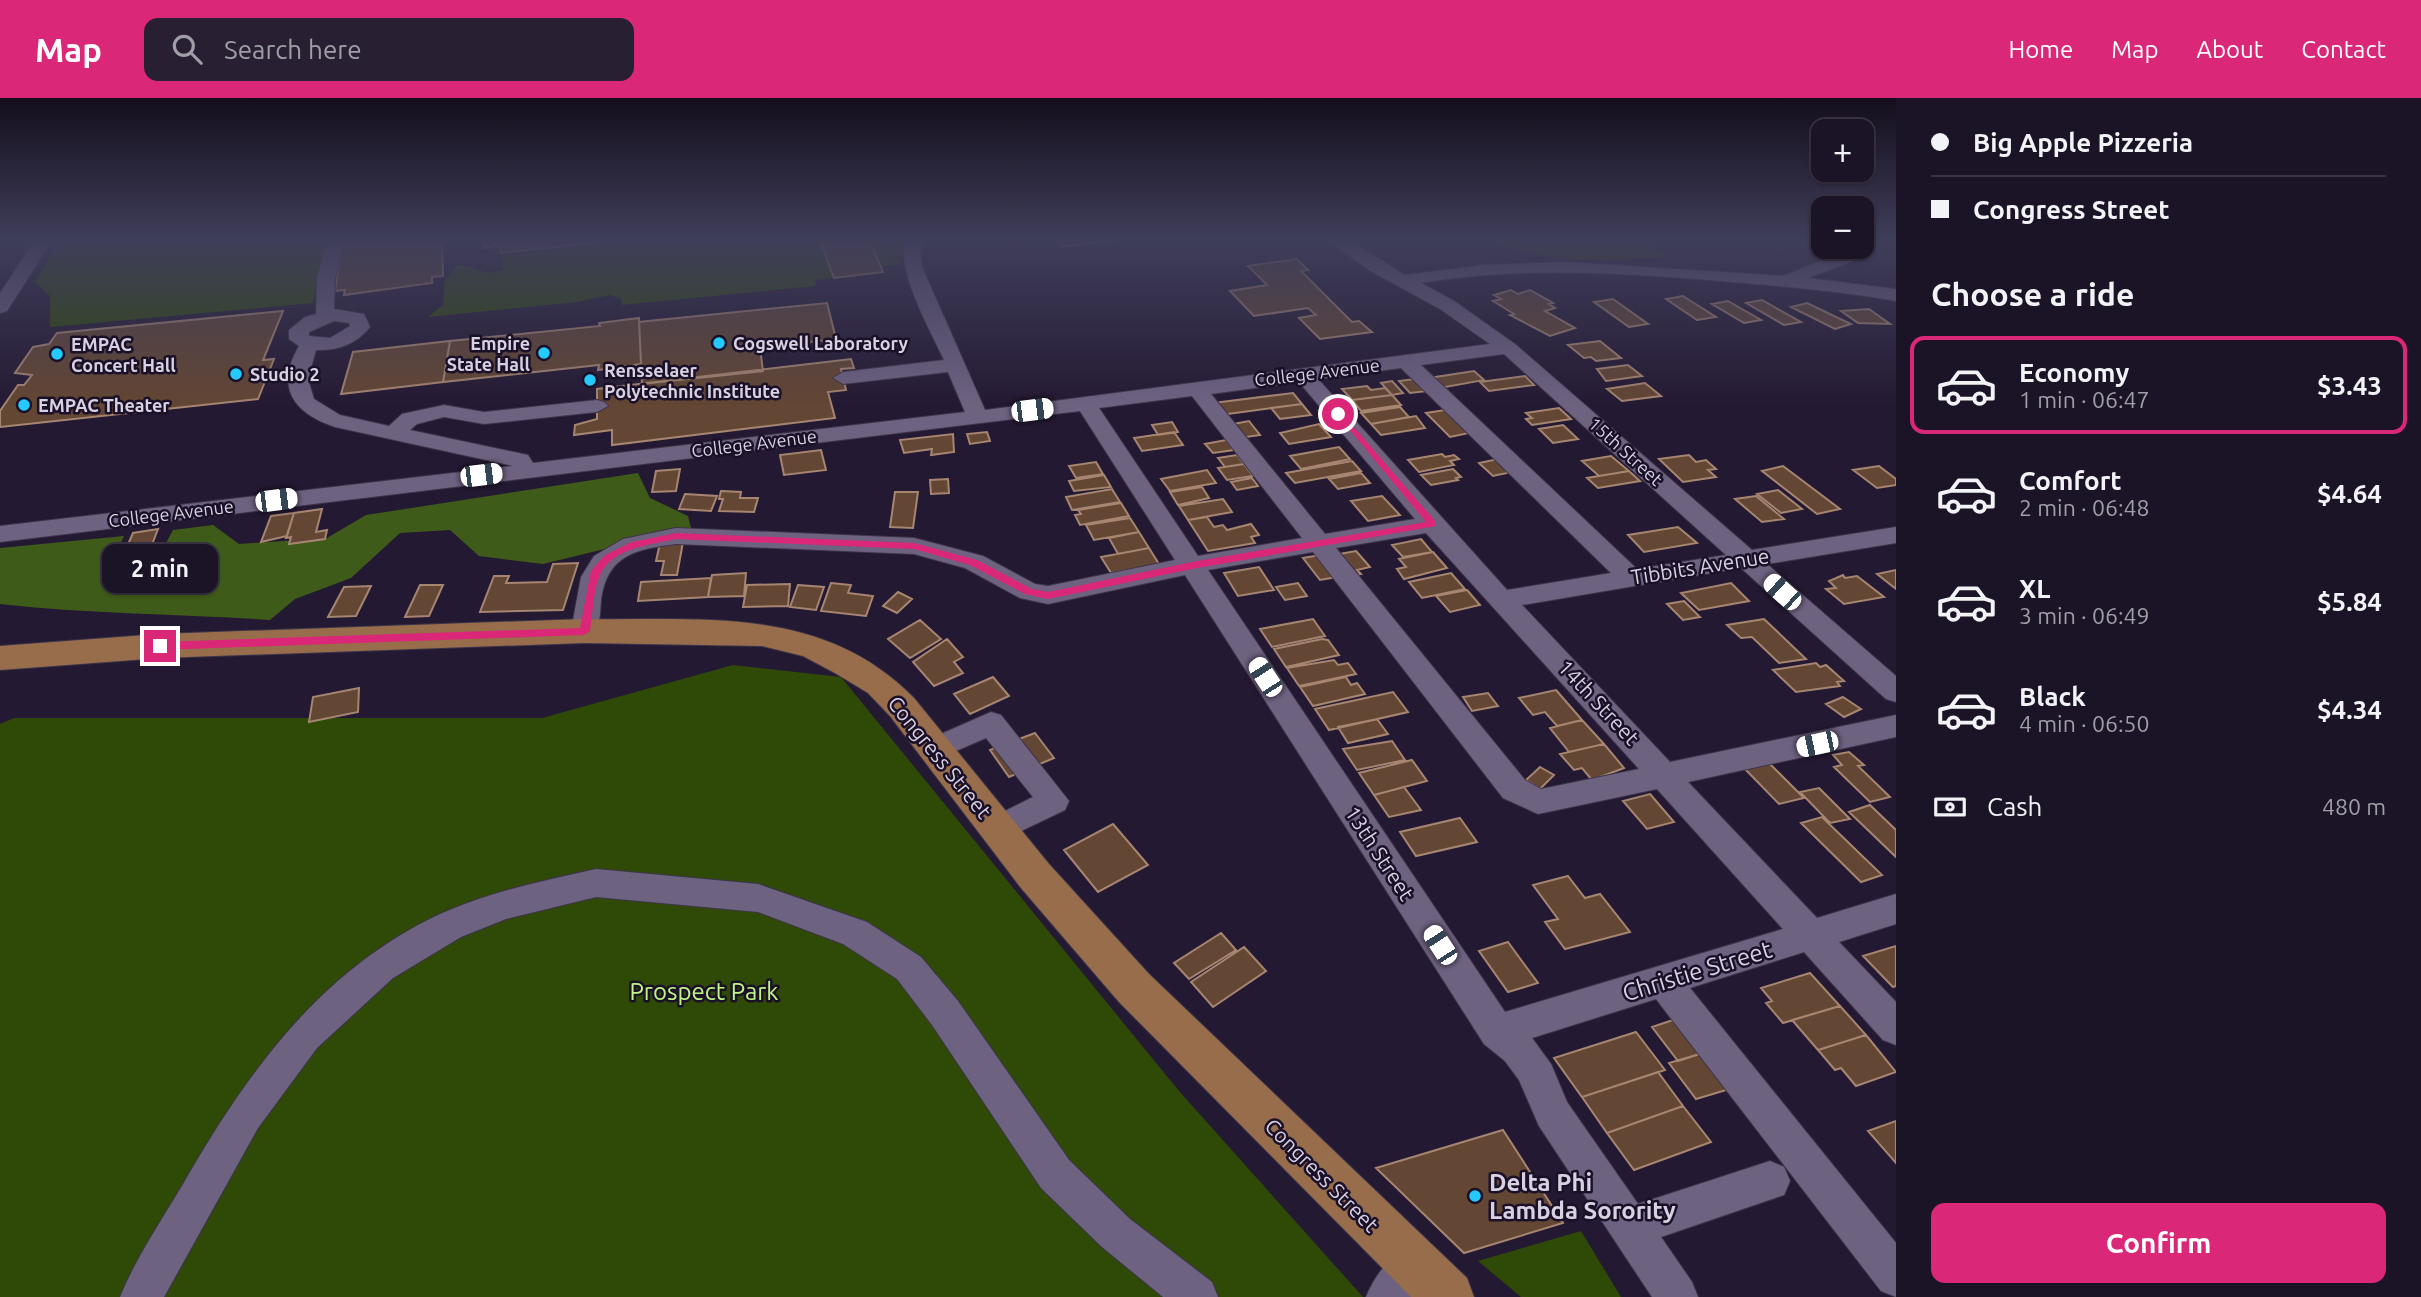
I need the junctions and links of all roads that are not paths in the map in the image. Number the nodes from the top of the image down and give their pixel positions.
1 (327, 295) edge
2 (926, 295) edge
3 (1430, 295) edge
4 (326, 316) junction
5 (310, 344) junction
6 (1508, 348) junction
7 (1405, 361) junction
8 (956, 365) junction
9 (1303, 374) junction
10 (843, 378) dead end
11 (1196, 388) junction
12 (1086, 404) junction
13 (597, 406) dead end
14 (978, 417) junction
15 (393, 433) junction
16 (528, 470) junction
17 (1433, 524) junction
18 (0, 534) edge
19 (1896, 534) edge
20 (1320, 542) junction
21 (1744, 558) junction
22 (1192, 565) junction
23 (1630, 577) junction
24 (1504, 599) junction
25 (584, 631) junction
26 (0, 658) edge
27 (1896, 692) edge
28 (1896, 726) edge
29 (935, 749) junction
30 (1667, 776) junction
31 (998, 829) junction
32 (1896, 909) edge
33 (1811, 935) junction
34 (1663, 981) junction
35 (1896, 1028) edge
36 (1497, 1032) junction
37 (1770, 1181) dead end
38 (1629, 1227) junction
39 (1896, 1276) edge
40 (1400, 1281) edge
41 (141, 1297) edge
42 (1197, 1297) edge
43 (1448, 1297) edge
44 (1677, 1297) edge

1 - 4 street
2 - 8 street
3 - 6 street, 15th Street
4 - 5 street
4 - 5 street
5 - 15 street
6 - 7 street, College Avenue
6 - 21 street, 15th Street
7 - 9 street, College Avenue
7 - 23 street
8 - 10 street
8 - 14 street
9 - 11 street, College Avenue
9 - 17 street, 14th Street
11 - 12 street, College Avenue
11 - 20 street
12 - 14 street, College Avenue
12 - 22 street, 13th Street
13 - 15 street
14 - 16 street, College Avenue
15 - 16 street
16 - 18 street, College Avenue
17 - 20 street
17 - 24 street, 14th Street
19 - 21 street, Tibbits Avenue
20 - 22 street
20 - 30 street
21 - 23 street, Tibbits Avenue
21 - 27 street, 15th Street
22 - 25 street
22 - 36 street, 13th Street
23 - 24 street, Tibbits Avenue
24 - 30 street, 14th Street
25 - 26 main road, Congress Street
25 - 29 main road, Congress Street
28 - 30 street
29 - 31 main road, Congress Street
29 - 31 street
30 - 33 street, 14th Street
31 - 40 main road, Congress Street
32 - 33 street, Christie Street
33 - 34 street, Christie Street
33 - 35 street, 14th Street
34 - 36 street, Christie Street
34 - 39 street
36 - 38 street, 13th Street
37 - 38 street
38 - 44 street, 13th Street
40 - 43 main road, Congress Street
41 - 42 street

